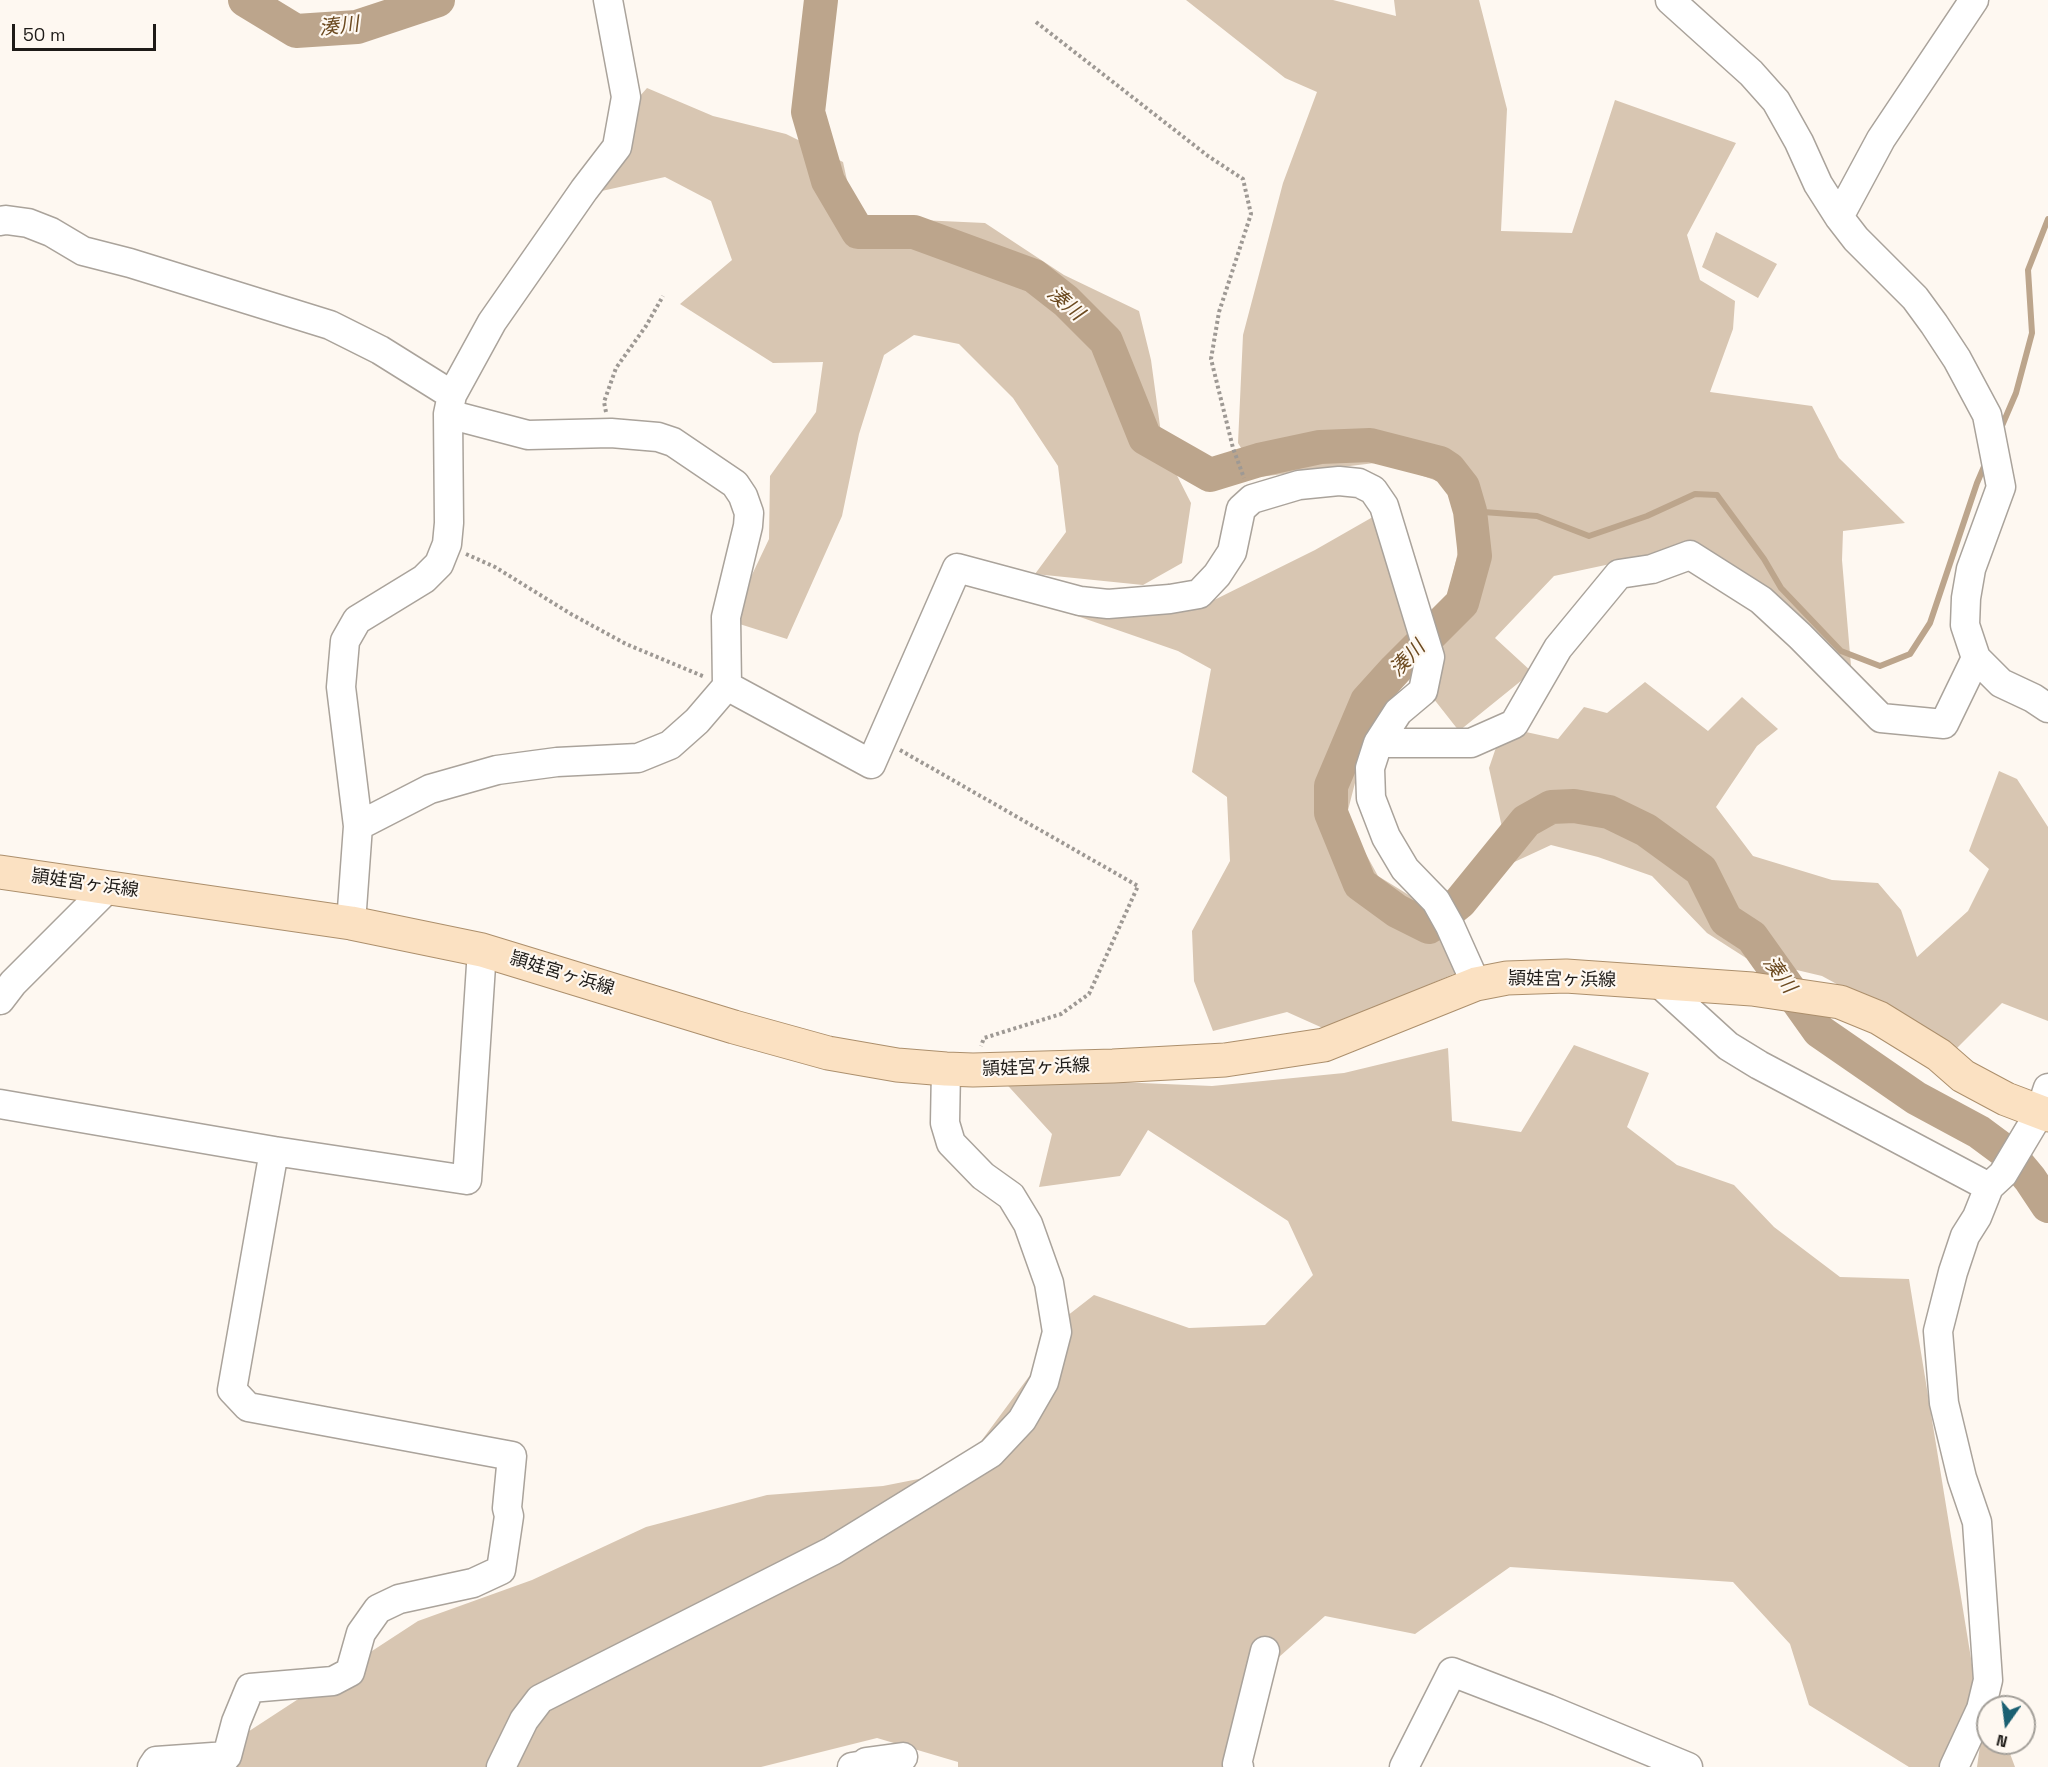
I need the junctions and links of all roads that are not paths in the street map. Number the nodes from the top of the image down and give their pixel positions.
1 (608, 0) edge
2 (1670, 0) edge
3 (1974, 0) edge
4 (1839, 217) junction
5 (0, 221) edge
6 (450, 404) junction
7 (1976, 658) junction
8 (727, 686) junction
9 (2048, 708) edge
10 (1378, 744) junction
11 (358, 826) junction
12 (0, 872) edge
13 (108, 888) junction
14 (351, 922) junction
15 (482, 950) junction
16 (1476, 984) junction
17 (1660, 984) junction
18 (0, 1000) edge
19 (960, 1069) junction
20 (0, 1104) edge
21 (2045, 1105) edge
22 (274, 1151) junction
23 (1996, 1181) junction
24 (1265, 1651) dead end
25 (903, 1757) dead end
26 (152, 1767) edge
27 (501, 1767) edge
28 (852, 1767) edge
29 (1239, 1767) edge
30 (1404, 1767) edge
31 (1688, 1767) edge
32 (1953, 1767) edge

1 - 6 street
2 - 4 street
3 - 4 street
4 - 7 street
5 - 6 street
6 - 8 street
6 - 11 street
7 - 9 street
7 - 10 street
8 - 10 street
8 - 11 street
10 - 16 street
11 - 14 street
12 - 13 main road, 頴娃宮ヶ浜線
13 - 14 main road, 頴娃宮ヶ浜線
13 - 18 street
14 - 15 main road, 頴娃宮ヶ浜線
15 - 19 main road, 頴娃宮ヶ浜線
15 - 22 street
16 - 17 main road, 頴娃宮ヶ浜線
16 - 19 main road, 頴娃宮ヶ浜線
17 - 21 main road, 頴娃宮ヶ浜線
17 - 23 street
19 - 27 street
20 - 22 street
21 - 23 street
22 - 26 street
23 - 32 street
24 - 29 street
25 - 28 street
30 - 31 street

